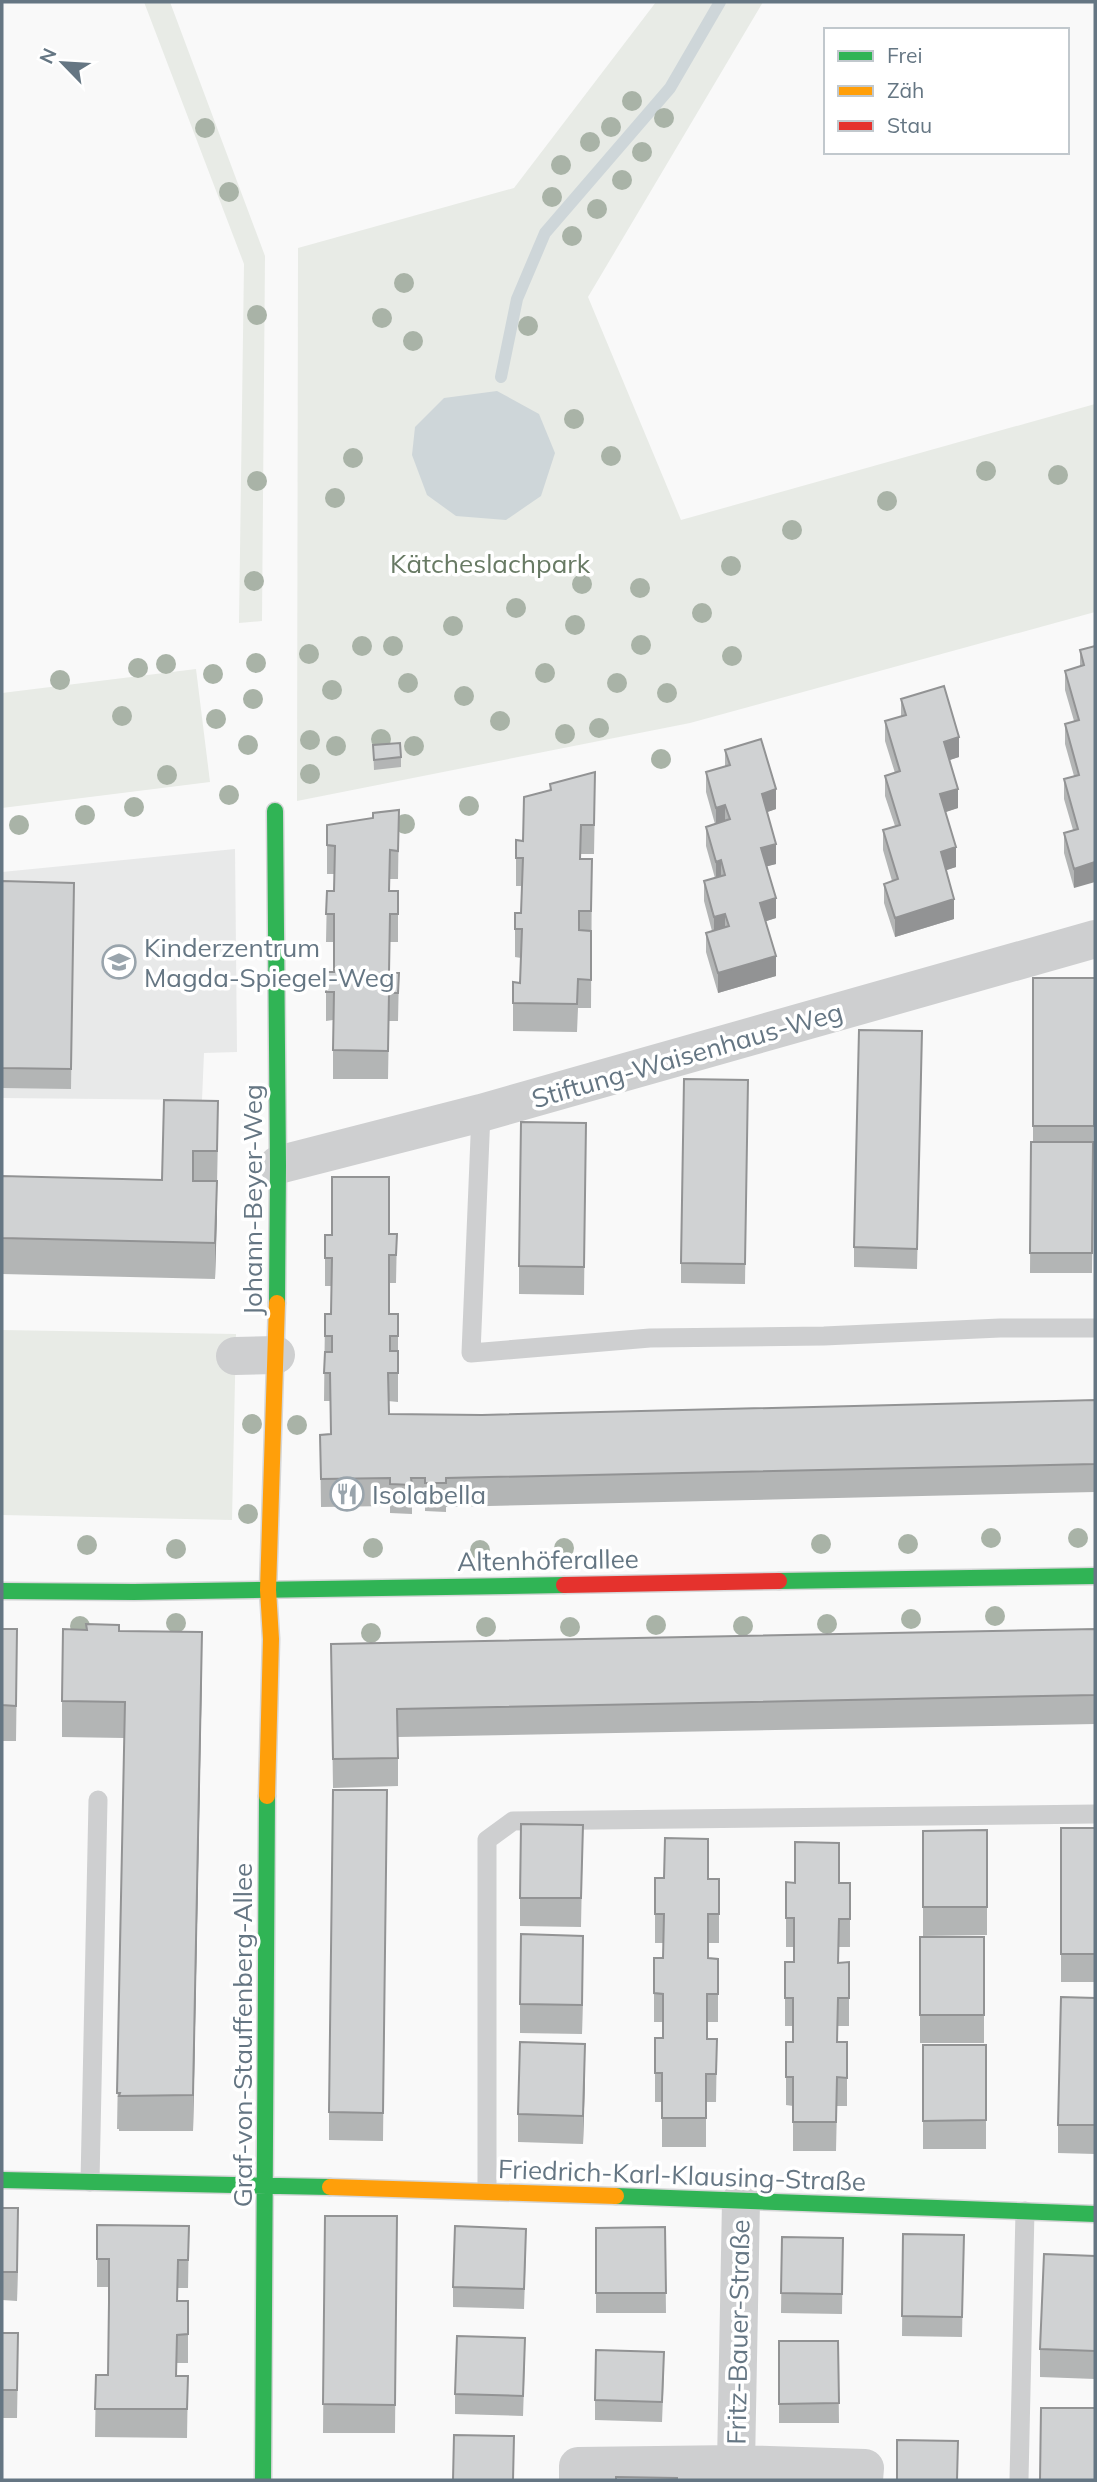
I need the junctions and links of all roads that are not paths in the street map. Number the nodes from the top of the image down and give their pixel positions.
1 (275, 811) dead end
2 (1095, 939) edge
3 (481, 1113) junction
4 (278, 1165) junction
5 (1095, 1328) edge
6 (275, 1355) junction
7 (236, 1356) dead end
8 (1095, 1576) edge
9 (268, 1590) junction
10 (2, 1591) edge
11 (98, 1800) dead end
12 (1095, 1814) edge
13 (2, 2180) edge
14 (90, 2182) junction
15 (266, 2186) junction
16 (487, 2191) junction
17 (741, 2201) junction
18 (1025, 2211) junction
19 (1095, 2214) edge
20 (736, 2464) junction
21 (263, 2480) edge
22 (578, 2480) edge
23 (864, 2480) edge
24 (1019, 2480) edge

1 - 4 street, Johann-Beyer-Weg
2 - 3 street, Stiftung-Waisenhaus-Weg
3 - 4 street, Stiftung-Waisenhaus-Weg
3 - 5 lane
4 - 6 street, Johann-Beyer-Weg
6 - 7 street
6 - 9 street, Johann-Beyer-Weg
8 - 9 street, Altenhöferallee
9 - 10 street, Altenhöferallee
9 - 15 street, Graf-von-Stauffenberg-Allee
11 - 14 lane
12 - 16 lane
13 - 14 street, Friedrich-Karl-Klausing-Straße
14 - 15 street, Friedrich-Karl-Klausing-Straße
15 - 16 street, Friedrich-Karl-Klausing-Straße
15 - 21 street, Graf-von-Stauffenberg-Allee
16 - 17 street, Friedrich-Karl-Klausing-Straße
17 - 18 street, Friedrich-Karl-Klausing-Straße
17 - 20 street, Fritz-Bauer-Straße
18 - 19 street, Friedrich-Karl-Klausing-Straße
18 - 24 lane
20 - 22 street, Fritz-Bauer-Straße
20 - 23 street, Fritz-Bauer-Straße

